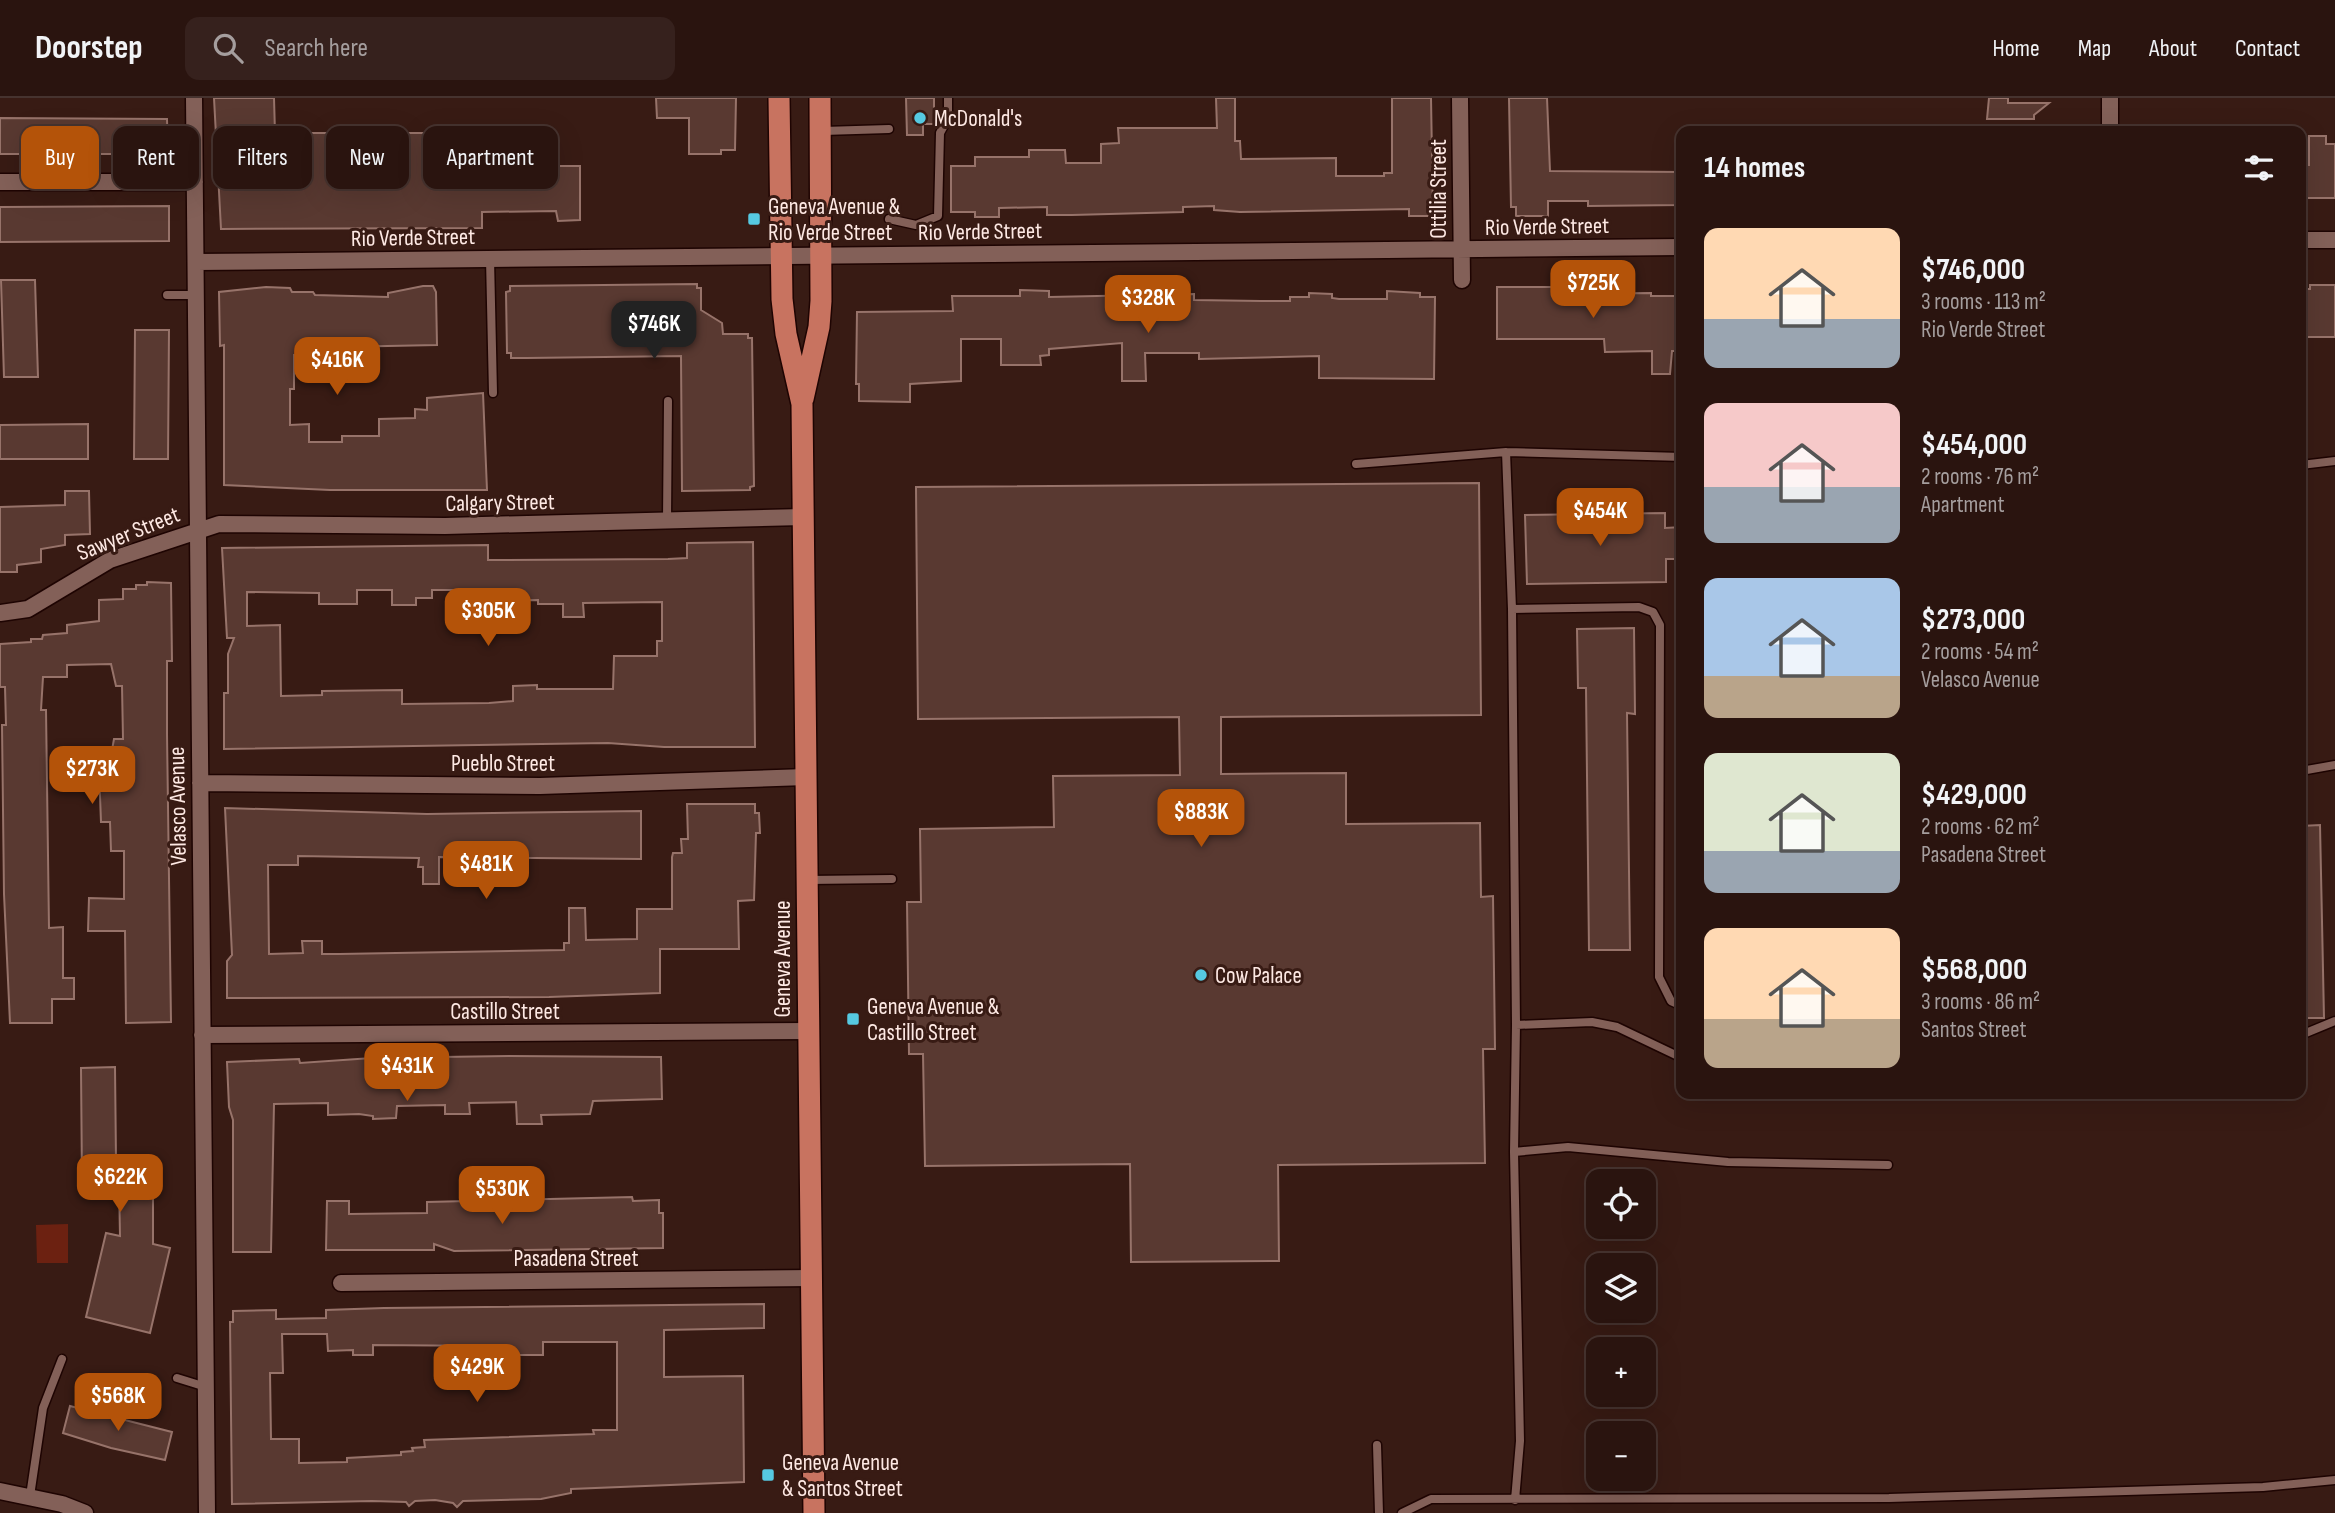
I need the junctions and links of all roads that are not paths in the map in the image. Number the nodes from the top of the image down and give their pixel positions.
1 (194, 98) edge
2 (779, 98) edge
3 (820, 98) edge
4 (948, 98) edge
5 (1460, 98) edge
6 (2110, 98) edge
7 (194, 126) edge
8 (2110, 126) edge
9 (889, 130) dead end
10 (820, 131) junction
11 (0, 182) edge
12 (113, 182) edge
13 (195, 189) edge
14 (889, 219) dead end
15 (2306, 240) edge
16 (2335, 240) edge
17 (1676, 247) edge
18 (1461, 249) junction
19 (781, 256) junction
20 (821, 256) junction
21 (490, 259) junction
22 (195, 262) junction
23 (1462, 280) dead end
24 (167, 295) dead end
25 (196, 295) junction
26 (493, 393) dead end
27 (668, 401) dead end
28 (802, 404) junction
29 (1506, 452) junction
30 (1676, 457) edge
31 (2335, 461) edge
32 (1356, 464) dead end
33 (2306, 464) edge
34 (803, 517) junction
35 (667, 521) junction
36 (198, 530) junction
37 (1512, 609) junction
38 (0, 613) edge
39 (2335, 765) edge
40 (2306, 770) edge
41 (806, 777) junction
42 (200, 783) junction
43 (892, 879) dead end
44 (807, 880) junction
45 (1676, 1003) edge
46 (2335, 1021) edge
47 (1516, 1026) junction
48 (808, 1031) junction
49 (2306, 1033) edge
50 (202, 1035) junction
51 (1676, 1055) edge
52 (1514, 1152) junction
53 (1888, 1165) dead end
54 (811, 1278) junction
55 (341, 1283) dead end
56 (62, 1359) dead end
57 (177, 1378) dead end
58 (205, 1387) junction
59 (1377, 1445) dead end
60 (2335, 1480) edge
61 (0, 1491) edge
62 (30, 1496) junction
63 (1515, 1500) junction
64 (85, 1513) edge
65 (206, 1513) edge
66 (814, 1513) edge
67 (1379, 1513) edge
68 (1402, 1513) edge

1 - 7 street, Velasco Avenue
2 - 19 main road, Geneva Avenue
3 - 10 main road, Geneva Avenue
4 - 14 lane
5 - 18 street, Ottilia Street
6 - 8 street
9 - 10 lane
10 - 20 main road, Geneva Avenue
11 - 12 street
13 - 22 street, Velasco Avenue
15 - 16 street
17 - 18 street, Rio Verde Street
18 - 20 street, Rio Verde Street
18 - 23 street, Ottilia Street
19 - 20 street, Rio Verde Street
19 - 21 street, Rio Verde Street
19 - 28 main road, Geneva Avenue
20 - 28 main road, Geneva Avenue
21 - 22 street, Rio Verde Street
21 - 26 lane
22 - 25 street, Velasco Avenue
24 - 25 lane
25 - 36 street, Velasco Avenue
27 - 35 lane
28 - 34 main road, Geneva Avenue
29 - 30 lane
29 - 32 lane
29 - 37 lane
31 - 33 lane
34 - 35 street, Calgary Street
34 - 41 main road, Geneva Avenue
35 - 36 street, Calgary Street
36 - 38 street, Sawyer Street
36 - 42 street, Velasco Avenue
37 - 45 lane
37 - 47 lane
39 - 40 lane
41 - 42 street, Pueblo Street
41 - 44 main road, Geneva Avenue
42 - 50 street, Velasco Avenue
43 - 44 lane
44 - 48 main road, Geneva Avenue
46 - 49 lane
47 - 51 lane
47 - 52 lane
48 - 50 street, Castillo Street
48 - 54 main road, Geneva Avenue
50 - 58 street, Velasco Avenue
52 - 53 lane
52 - 63 lane
54 - 55 street, Pasadena Street
54 - 66 main road, Geneva Avenue
56 - 62 lane
57 - 58 lane
58 - 65 street, Velasco Avenue
59 - 67 lane
60 - 63 lane
61 - 62 street
62 - 64 street
63 - 68 lane

